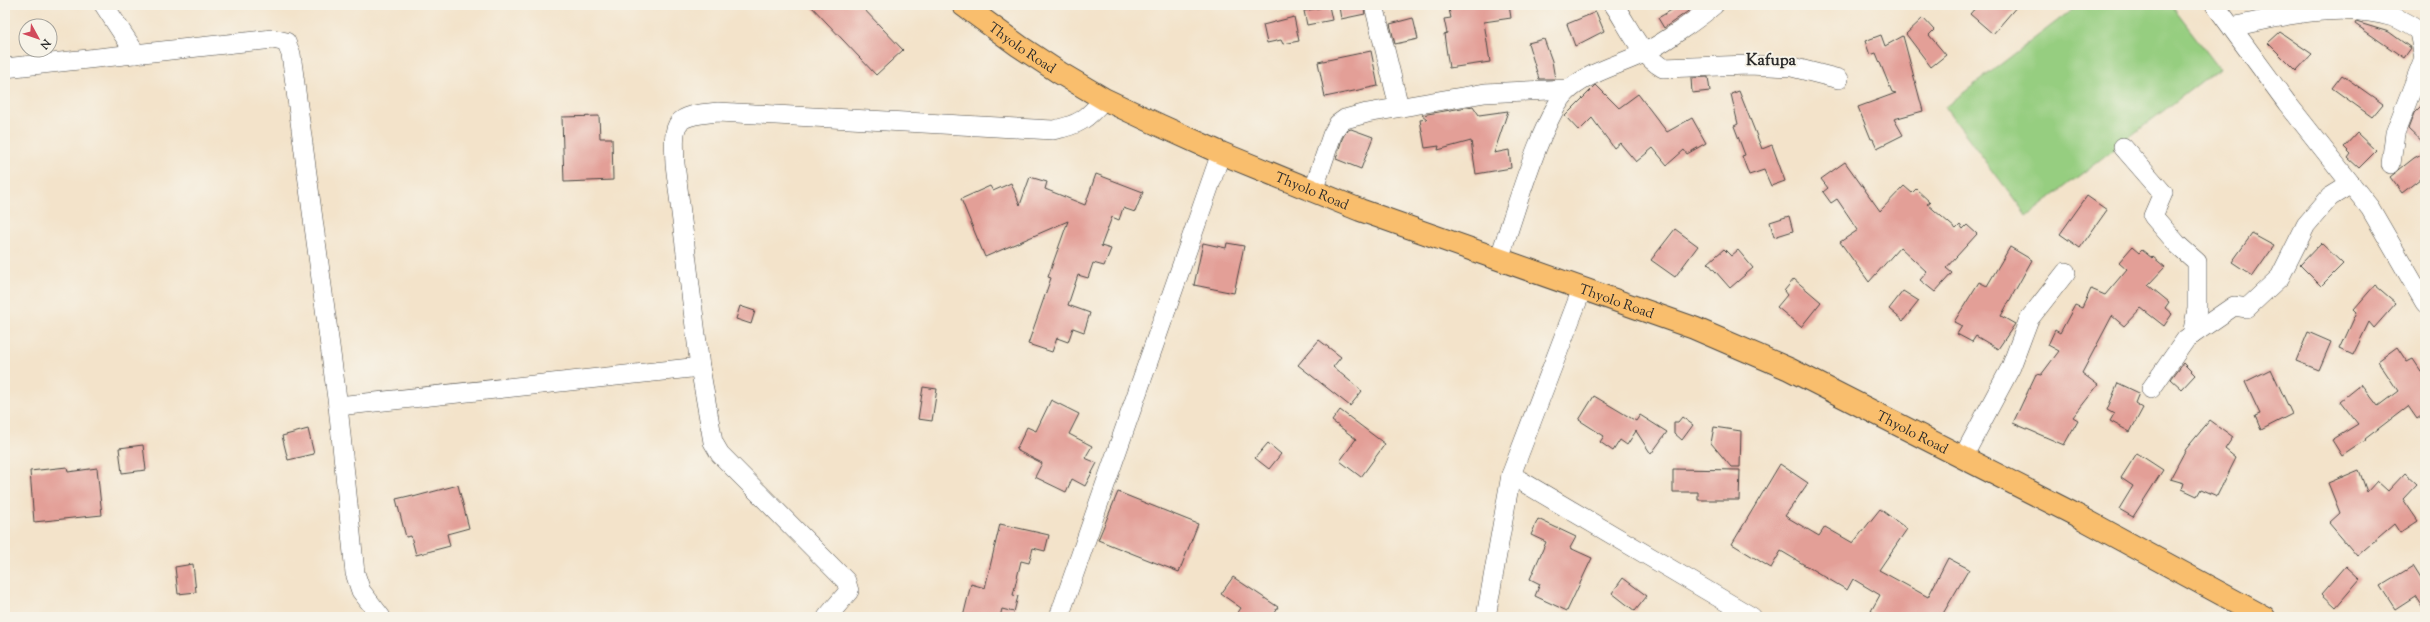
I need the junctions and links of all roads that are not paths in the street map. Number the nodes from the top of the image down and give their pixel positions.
1 (104, 5) edge
2 (963, 5) edge
3 (1374, 5) edge
4 (1614, 5) edge
5 (1714, 5) edge
6 (2215, 5) edge
7 (2392, 11) edge
8 (2232, 27) junction
9 (2423, 33) edge
10 (1645, 52) junction
11 (136, 54) junction
12 (5, 68) edge
13 (1839, 79) dead end
14 (1569, 90) junction
15 (1104, 99) junction
16 (1399, 107) junction
17 (2123, 147) dead end
18 (1221, 153) junction
19 (2391, 164) dead end
20 (2351, 184) junction
21 (1313, 191) junction
22 (1499, 259) junction
23 (2066, 272) dead end
24 (1582, 289) junction
25 (2424, 298) edge
26 (2192, 334) junction
27 (700, 367) junction
28 (2151, 389) dead end
29 (338, 406) junction
30 (1962, 457) junction
31 (1511, 475) junction
32 (381, 617) edge
33 (827, 617) edge
34 (1059, 617) edge
35 (1486, 617) edge
36 (1752, 617) edge
37 (2264, 617) edge

1 - 11 street
2 - 15 highway, Thyolo Road
3 - 16 street
4 - 10 street
5 - 10 street
6 - 8 street
7 - 8 street
7 - 9 street
8 - 20 street
9 - 19 street
10 - 13 street
10 - 14 street
11 - 12 street
11 - 29 street
14 - 16 street
14 - 22 street
15 - 18 highway, Thyolo Road
15 - 27 street
16 - 21 street
17 - 26 street
18 - 21 highway, Thyolo Road
18 - 34 street
20 - 25 street
20 - 26 street
21 - 22 highway, Thyolo Road
22 - 24 highway, Thyolo Road
23 - 30 street
24 - 30 highway, Thyolo Road
24 - 31 street
26 - 28 street
27 - 29 street
27 - 33 street
29 - 32 street
30 - 37 highway, Thyolo Road
31 - 35 street
31 - 36 street

